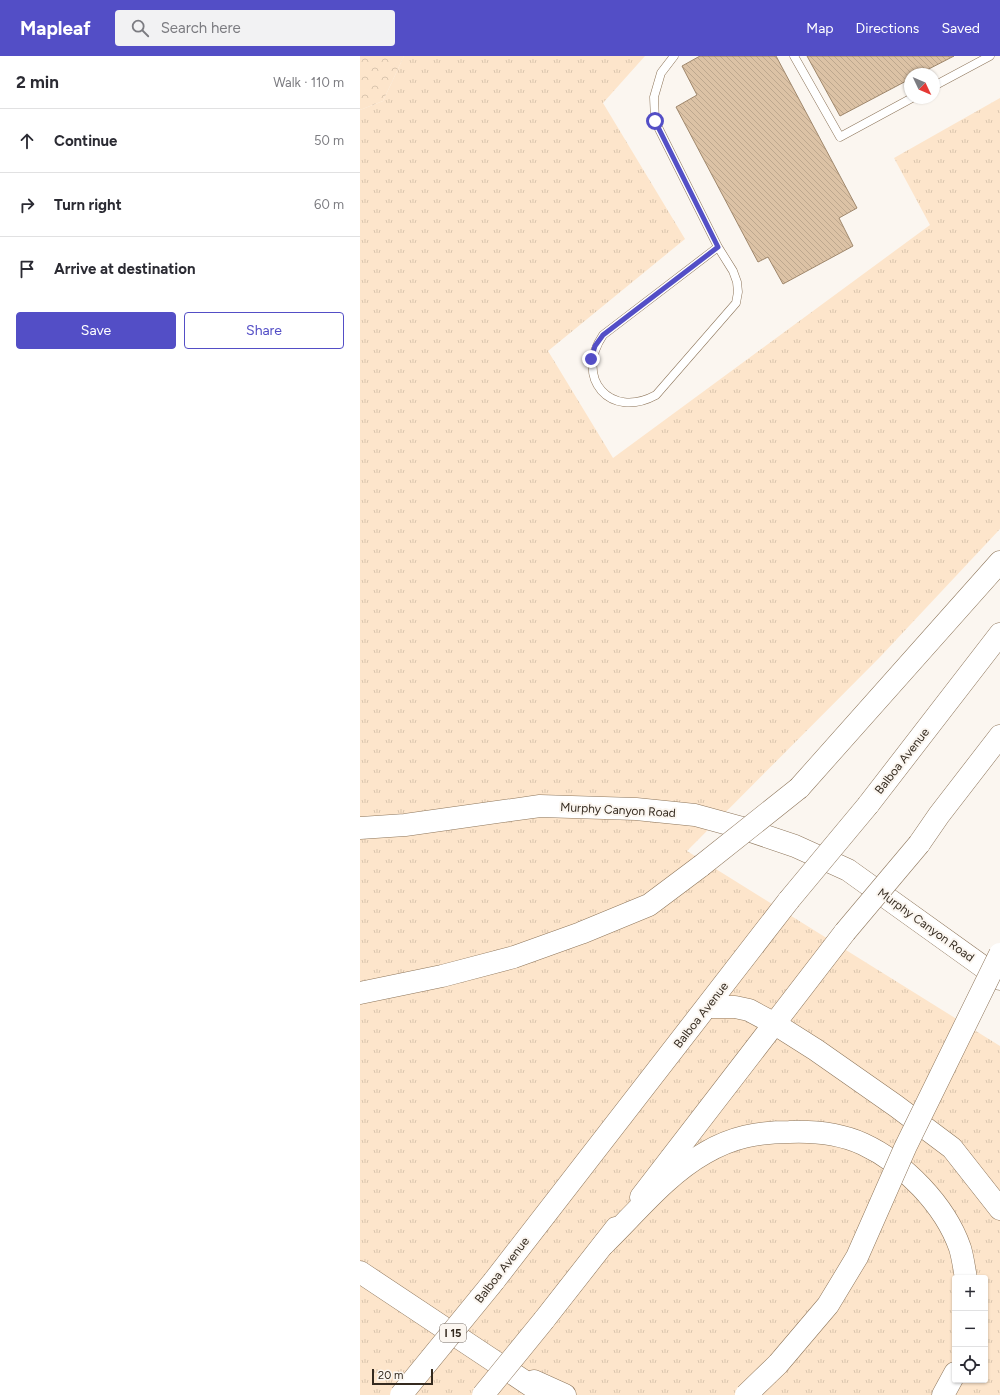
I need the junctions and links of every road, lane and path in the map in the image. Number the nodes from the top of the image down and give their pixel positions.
1 (674, 56) edge
2 (794, 56) edge
3 (990, 56) edge
4 (940, 83) edge
5 (904, 102) edge
6 (718, 247) junction
7 (1000, 562) edge
8 (1000, 634) edge
9 (1000, 736) edge
10 (360, 828) edge
11 (1000, 954) edge
12 (1000, 979) edge
13 (360, 993) edge
14 (707, 1007) junction
15 (775, 1024) junction
16 (1000, 1209) edge
17 (604, 1244) junction
18 (360, 1272) edge
19 (965, 1275) edge
20 (512, 1371) junction
21 (952, 1378) edge
22 (401, 1395) edge
23 (483, 1395) edge
24 (545, 1395) edge
25 (565, 1395) edge
26 (746, 1395) edge
27 (943, 1395) edge

1 - 6 lane
2 - 5 lane
3 - 4 lane
6 - 6 lane
7 - 13 main road, bridge
8 - 14 main road, Balboa Avenue, bridge
9 - 15 main road, bridge
10 - 12 main road, Murphy Canyon Road
11 - 26 main road, bridge
14 - 15 main road
14 - 22 main road, Balboa Avenue, bridge
15 - 16 main road
15 - 17 main road
17 - 19 main road
17 - 23 main road, bridge
18 - 20 main road, I 15
20 - 24 main road, I 15
20 - 25 main road
21 - 27 main road

